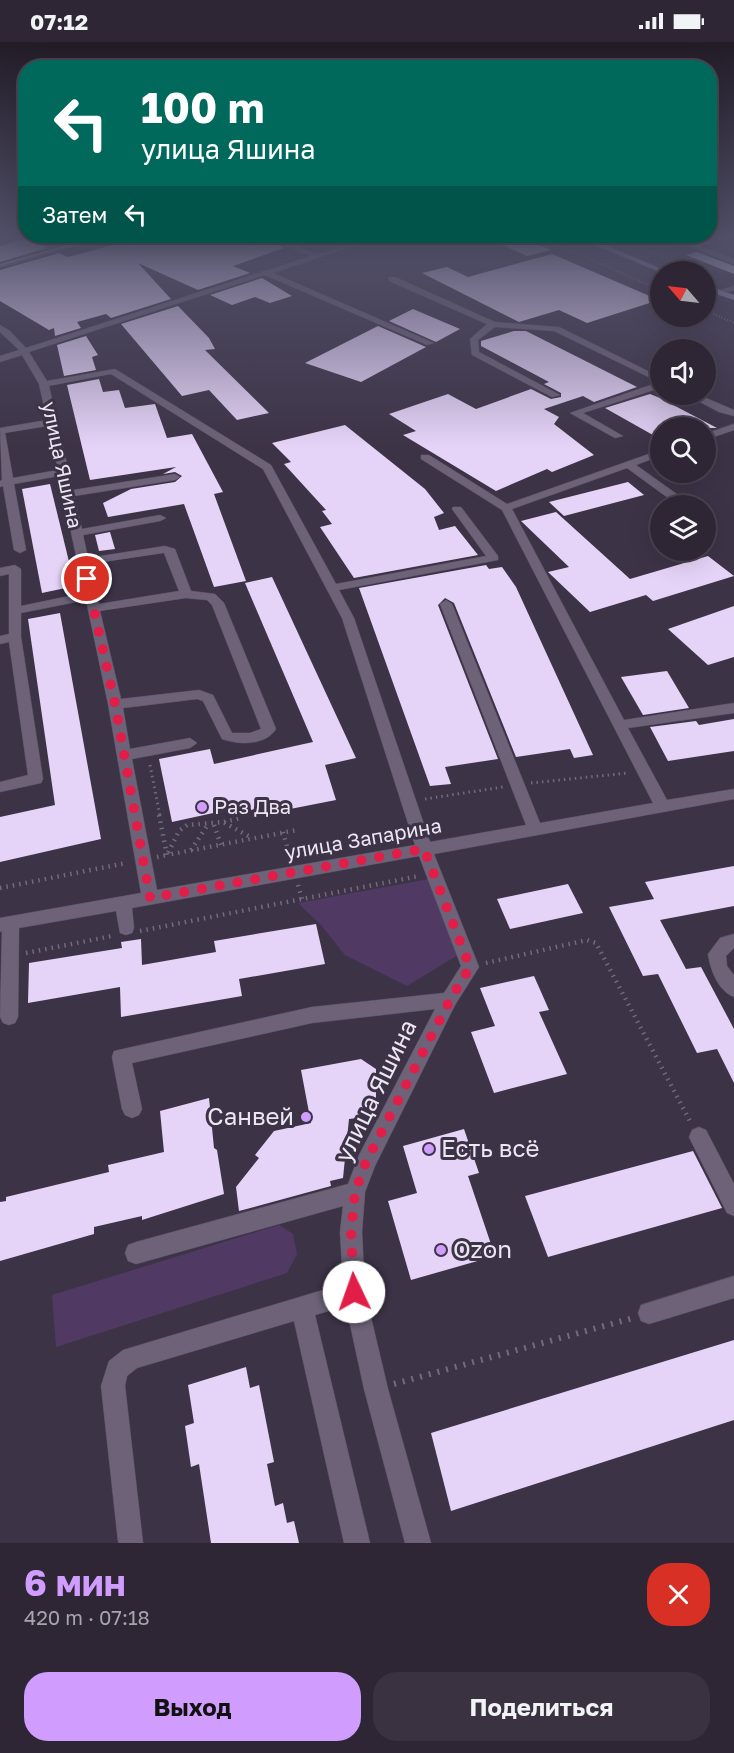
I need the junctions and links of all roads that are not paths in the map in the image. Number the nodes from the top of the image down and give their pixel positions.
1 (164, 307) edge
2 (346, 307) edge
3 (455, 307) edge
4 (493, 324) junction
5 (2, 332) edge
6 (430, 343) dead end
7 (24, 353) junction
8 (0, 359) edge
9 (650, 375) edge
10 (44, 384) junction
11 (650, 388) edge
12 (555, 395) dead end
13 (712, 405) edge
14 (734, 412) edge
15 (52, 422) junction
16 (734, 427) edge
17 (0, 431) edge
18 (716, 433) edge
19 (618, 436) dead end
20 (650, 456) edge
21 (424, 457) dead end
22 (628, 464) junction
23 (63, 472) junction
24 (175, 477) dead end
25 (4, 483) edge
26 (68, 494) junction
27 (671, 495) edge
28 (457, 508) dead end
29 (506, 508) junction
30 (160, 518) dead end
31 (77, 532) junction
32 (20, 550) dead end
33 (83, 562) junction
34 (0, 572) edge
35 (332, 588) junction
36 (186, 594) junction
37 (92, 601) junction
38 (446, 604) dead end
39 (15, 611) junction
40 (15, 637) junction
41 (0, 640) edge
42 (115, 704) junction
43 (734, 708) edge
44 (620, 725) junction
45 (190, 743) dead end
46 (124, 755) junction
47 (0, 787) edge
48 (734, 794) edge
49 (662, 806) junction
50 (535, 829) junction
51 (424, 849) junction
52 (150, 898) junction
53 (123, 903) junction
54 (5, 924) edge
55 (127, 932) road end
56 (734, 941) edge
57 (734, 989) edge
58 (450, 1000) junction
59 (9, 1017) dead end
60 (132, 1109) dead end
61 (699, 1137) road end
62 (355, 1192) junction
63 (734, 1206) edge
64 (136, 1253) dead end
65 (734, 1287) edge
66 (354, 1292) junction
67 (302, 1306) junction
68 (649, 1313) road end
69 (131, 1541) dead end
70 (357, 1543) edge
71 (418, 1543) edge

1 - 7 street
2 - 6 street
3 - 4 street
4 - 9 street
4 - 12 street
5 - 7 street, улица Яшина
7 - 8 street
7 - 10 street, улица Яшина
10 - 15 street, улица Яшина
10 - 35 street
11 - 19 street
13 - 14 street
15 - 17 street
15 - 23 street, улица Яшина
16 - 18 street
17 - 25 street
20 - 22 street
21 - 29 street
22 - 27 street
22 - 29 street
23 - 25 street
23 - 26 street, улица Яшина
24 - 26 street
25 - 32 street
26 - 31 street, улица Яшина
28 - 35 street
29 - 44 street
30 - 31 street
31 - 33 street, улица Яшина
33 - 36 street
33 - 37 street, улица Яшина
34 - 39 street
35 - 51 street
36 - 37 street
36 - 42 street
37 - 39 street
37 - 42 street, улица Яшина
38 - 50 street
39 - 40 street
40 - 41 street
40 - 47 street
42 - 46 street, улица Яшина
43 - 44 street
44 - 49 street
45 - 46 street
46 - 52 street, улица Яшина
48 - 49 street, улица Запарина
49 - 50 street, улица Запарина
50 - 51 street, улица Запарина
51 - 52 street, улица Запарина
51 - 58 street, улица Яшина
52 - 53 street, улица Запарина
53 - 54 street, улица Запарина
53 - 55 street
54 - 59 street
56 - 57 street
58 - 60 street
58 - 62 street, улица Яшина
61 - 63 street
62 - 64 street
62 - 66 street, улица Яшина
65 - 68 street
66 - 67 street
66 - 71 street, улица Яшина
67 - 69 street
67 - 70 street

